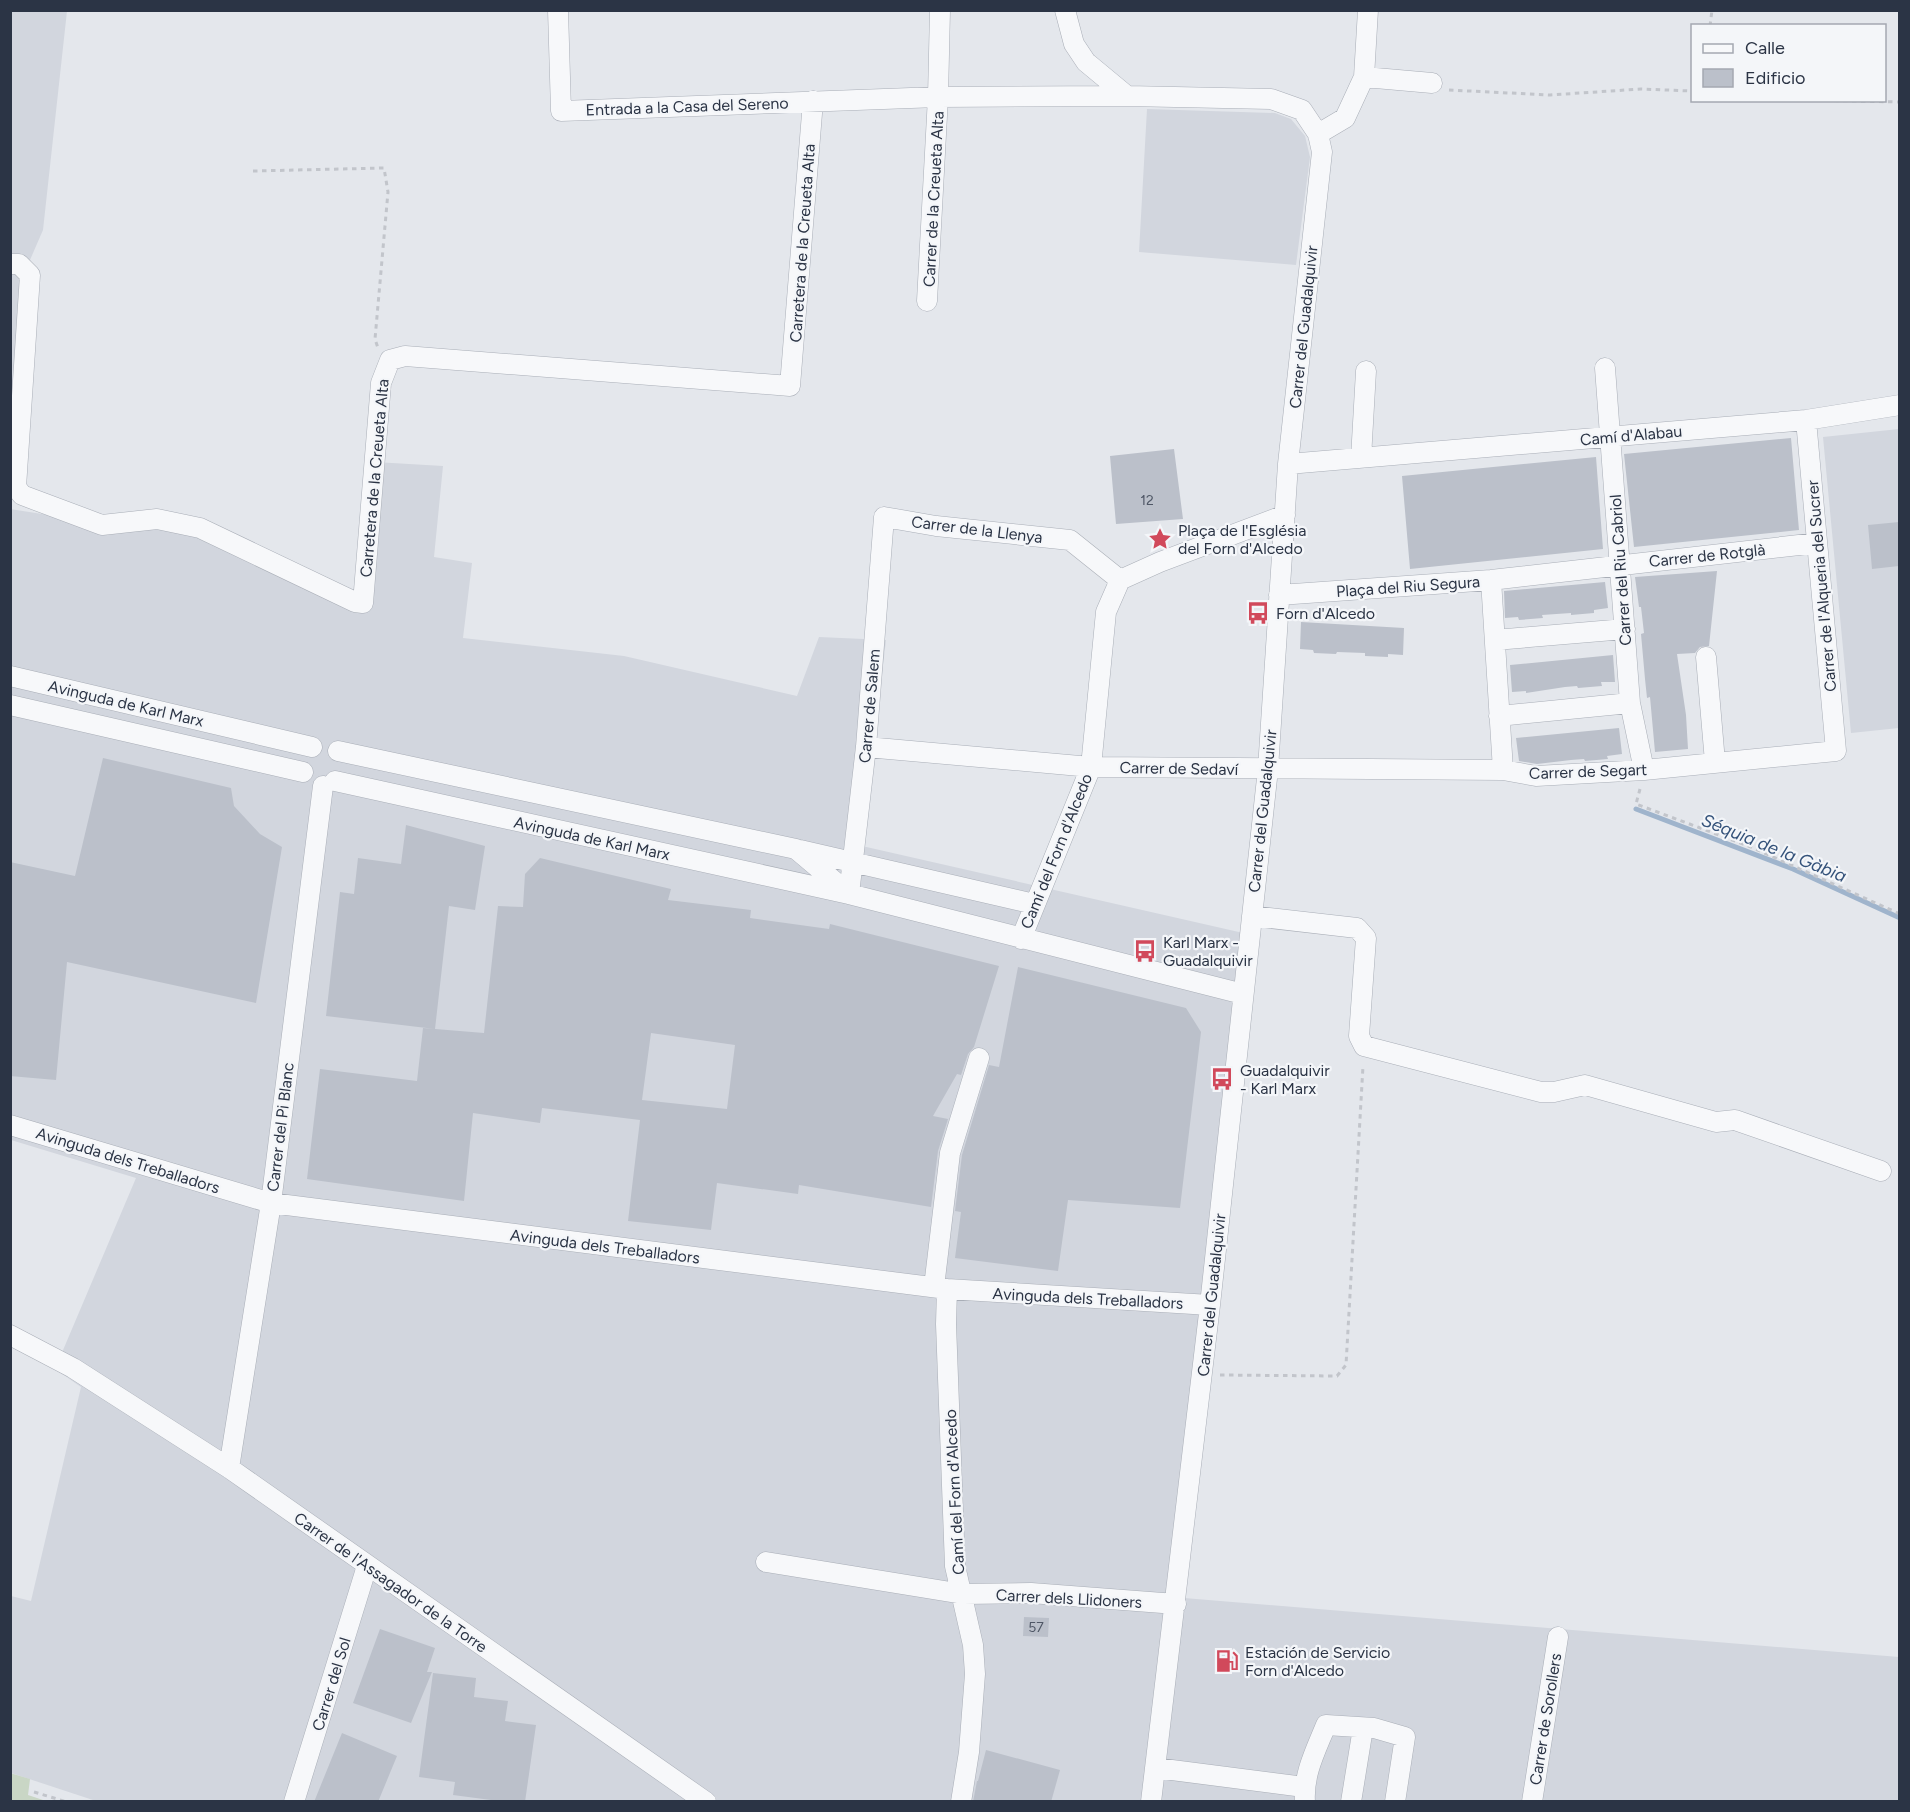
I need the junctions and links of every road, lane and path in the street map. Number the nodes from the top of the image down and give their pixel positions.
1 (558, 10) edge
2 (940, 10) edge
3 (1065, 10) edge
4 (1368, 10) edge
5 (1364, 77) junction
6 (1432, 82) joint
7 (1691, 91) edge
8 (1127, 96) junction
9 (938, 97) junction
10 (813, 101) junction
11 (1318, 134) junction
12 (253, 171) dead end
13 (10, 264) edge
14 (927, 301) dead end
15 (1605, 368) dead end
16 (384, 370) junction
17 (1366, 371) dead end
18 (1899, 405) edge
19 (1806, 420) junction
20 (1611, 437) junction
21 (1361, 459) junction
22 (1288, 464) junction
23 (1285, 515) junction
24 (884, 517) joint
25 (1817, 543) junction
26 (1620, 565) junction
27 (1120, 580) junction
28 (1491, 580) junction
29 (1279, 595) junction
30 (1625, 629) junction
31 (1494, 640) junction
32 (1706, 657) dead end
33 (10, 676) edge
34 (1630, 703) junction
35 (10, 705) edge
36 (1499, 716) junction
37 (312, 747) junction
38 (866, 747) junction
39 (338, 751) junction
40 (1836, 751) joint
41 (1715, 762) junction
42 (1091, 767) junction
43 (1268, 769) junction
44 (1503, 770) junction
45 (1644, 770) junction
46 (303, 772) junction
47 (329, 783) junction
48 (796, 849) junction
49 (853, 861) junction
50 (849, 894) junction
51 (1034, 904) junction
52 (1899, 914) edge
53 (1252, 916) junction
54 (1021, 939) junction
55 (1243, 994) junction
56 (1364, 1046) junction
57 (980, 1058) dead end
58 (10, 1125) edge
59 (1881, 1171) dead end
60 (271, 1203) junction
61 (940, 1288) junction
62 (1210, 1305) junction
63 (10, 1335) edge
64 (1202, 1375) junction
65 (229, 1468) junction
66 (766, 1562) dead end
67 (367, 1566) junction
68 (963, 1594) junction
69 (1176, 1604) junction
70 (1558, 1637) dead end
71 (1363, 1728) junction
72 (1156, 1768) junction
73 (34, 1792) dead end
74 (1305, 1795) edge
75 (67, 1802) edge
76 (294, 1802) edge
77 (706, 1802) edge
78 (961, 1802) edge
79 (1151, 1802) edge
80 (1351, 1802) edge
81 (1395, 1802) edge
82 (1532, 1802) edge

1 - 10 street, Entrada a la Casa del Sereno
2 - 9 street
3 - 8 street
4 - 5 street
5 - 6 street
5 - 11 street
6 - 7 path
8 - 9 street, Carrer de la Creueta Alta
8 - 11 street, Carrer del Guadalquivir
9 - 10 street, Carrer de la Creueta Alta
9 - 14 street, Carrer de la Creueta Alta
10 - 16 street, Carretera de la Creueta Alta
11 - 22 street, Carrer del Guadalquivir
12 - 16 path
13 - 16 street, Carretera de la Creueta Alta
15 - 20 street, Carrer del Riu Cabriol
17 - 21 street
18 - 19 street, Camí d'Alabau
19 - 20 street, Camí d'Alabau
19 - 25 street, Carrer de l'Alqueria del Sucrer
20 - 21 street, Camí d'Alabau
20 - 26 street, Carrer del Riu Cabriol
21 - 22 street, Camí d'Alabau
22 - 23 street, Carrer del Guadalquivir
23 - 27 street
23 - 29 street, Carrer del Guadalquivir
24 - 27 street, Carrer de la Llenya
24 - 38 street, Carrer de Salem
25 - 26 street, Carrer de Rotglà
25 - 40 street, Carrer de l'Alqueria del Sucrer
26 - 28 street, Carrer de Rotglà
26 - 30 street, Carrer del Riu Cabriol
27 - 42 street, Camí del Forn d'Alcedo
28 - 29 street, Plaça del Riu Segura
28 - 31 street, Plaça del Riu Segura
29 - 43 street, Carrer del Guadalquivir
30 - 31 street
30 - 34 street, Carrer del Riu Cabriol
31 - 36 street, Plaça del Riu Segura
32 - 41 street
33 - 37 street, Avinguda de Karl Marx
34 - 36 street
34 - 45 street, Carrer del Riu Cabriol
35 - 46 street, Avinguda de Karl Marx
36 - 44 street, Plaça del Riu Segura
37 - 39 street
37 - 46 street
38 - 42 street, Carrer de Sedaví
38 - 49 street, Carrer de Salem
39 - 47 street
39 - 48 street, Avinguda de Karl Marx
40 - 41 street, Carrer de Segart
41 - 45 street, Carrer de Segart
42 - 43 street, Carrer de Sedaví
42 - 51 street, Camí del Forn d'Alcedo
43 - 44 street, Carrer de Segart
43 - 53 street, Carrer del Guadalquivir
44 - 45 street, Carrer de Segart
45 - 52 path
46 - 47 street
47 - 50 street, Avinguda de Karl Marx
47 - 60 street, Carrer del Pi Blanc
48 - 49 street, Avinguda de Karl Marx
48 - 50 street, Avinguda de Karl Marx
49 - 50 street, Carrer de Salem
49 - 51 street, Avinguda de Karl Marx
50 - 54 street, Avinguda de Karl Marx
51 - 54 street, Camí del Forn d'Alcedo
53 - 55 street, Carrer del Guadalquivir
53 - 56 street
54 - 55 street, Avinguda de Karl Marx
55 - 62 street, Carrer del Guadalquivir
56 - 59 street
56 - 64 path
57 - 61 street, Camí del Forn d'Alcedo
58 - 60 street, Avinguda dels Treballadors
60 - 61 street, Avinguda dels Treballadors
60 - 65 street, Carrer del Pi Blanc
61 - 62 street, Avinguda dels Treballadors
61 - 68 street, Camí del Forn d'Alcedo
62 - 64 street, Carrer del Guadalquivir
63 - 65 street, Carrer de l'Assagador de la Torre
64 - 69 street, Carrer del Guadalquivir
65 - 67 street, Carrer de l'Assagador de la Torre
66 - 68 street, Carrer dels Llidoners
67 - 76 street, Carrer del Sol
67 - 77 street, Carrer de l'Assagador de la Torre
68 - 69 street, Carrer dels Llidoners
68 - 78 street, Camí del Forn d'Alcedo
69 - 72 street, Carrer del Guadalquivir
70 - 82 street, Carrer de Sorollers
71 - 74 street
71 - 80 street
71 - 81 street
72 - 74 street
72 - 79 street, Carrer del Guadalquivir
73 - 75 path

